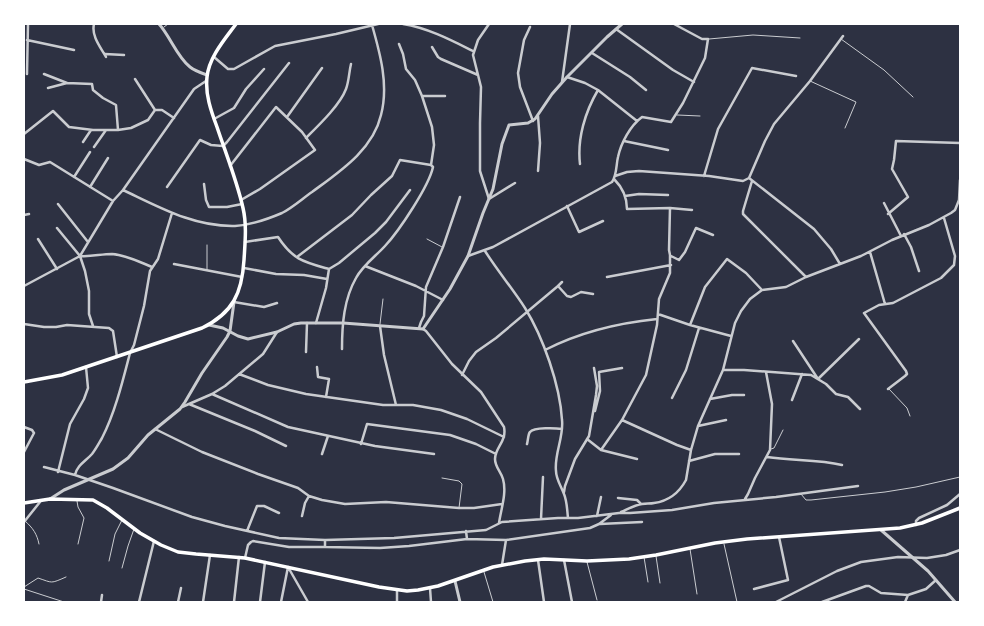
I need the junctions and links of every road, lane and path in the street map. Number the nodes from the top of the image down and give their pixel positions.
1 (28, 24) edge
2 (94, 24) edge
3 (159, 24) edge
4 (168, 24) edge
5 (236, 24) edge
6 (378, 24) edge
7 (403, 24) edge
8 (489, 24) edge
9 (570, 24) edge
10 (622, 24) edge
11 (674, 24) edge
12 (372, 25) junction
13 (530, 27) dead end
14 (162, 28) junction
15 (616, 28) junction
16 (842, 37) joint
17 (800, 38) dead end
18 (708, 39) junction
19 (27, 40) junction
20 (399, 44) dead end
21 (432, 47) dead end
22 (74, 50) dead end
23 (473, 51) junction
24 (592, 53) junction
25 (124, 55) dead end
26 (214, 57) junction
27 (289, 63) dead end
28 (350, 64) dead end
29 (322, 68) dead end
30 (264, 69) dead end
31 (27, 74) dead end
32 (44, 74) dead end
33 (207, 75) junction
34 (478, 75) junction
35 (796, 76) dead end
36 (567, 77) junction
37 (135, 79) dead end
38 (207, 81) junction
39 (810, 81) junction
40 (694, 82) junction
41 (67, 83) junction
42 (562, 83) junction
43 (48, 88) dead end
44 (598, 90) junction
45 (646, 90) dead end
46 (422, 96) junction
47 (444, 96) dead end
48 (913, 97) dead end
49 (155, 110) junction
50 (676, 115) junction
51 (538, 116) junction
52 (700, 116) dead end
53 (287, 117) junction
54 (174, 118) junction
55 (214, 119) junction
56 (533, 121) junction
57 (637, 121) junction
58 (845, 128) dead end
59 (91, 130) junction
60 (106, 130) junction
61 (118, 130) junction
62 (24, 134) edge
63 (306, 138) junction
64 (624, 141) junction
65 (83, 142) dead end
66 (960, 142) edge
67 (223, 146) junction
68 (94, 147) dead end
69 (668, 150) dead end
70 (90, 152) dead end
71 (108, 158) dead end
72 (24, 159) edge
73 (580, 164) dead end
74 (431, 165) junction
75 (230, 166) junction
76 (538, 171) dead end
77 (704, 176) junction
78 (74, 177) junction
79 (614, 178) junction
80 (749, 178) junction
81 (960, 180) edge
82 (752, 181) junction
83 (515, 183) dead end
84 (204, 184) dead end
85 (90, 187) junction
86 (168, 187) dead end
87 (123, 190) junction
88 (410, 190) dead end
89 (668, 195) dead end
90 (625, 196) junction
91 (960, 196) edge
92 (460, 197) dead end
93 (489, 199) junction
94 (113, 201) junction
95 (242, 202) junction
96 (884, 203) dead end
97 (58, 204) dead end
98 (567, 206) junction
99 (670, 208) junction
100 (960, 208) edge
101 (692, 210) dead end
102 (955, 210) junction
103 (172, 213) junction
104 (29, 214) dead end
105 (888, 214) junction
106 (24, 215) edge
107 (944, 218) junction
108 (603, 221) dead end
109 (245, 225) junction
110 (58, 228) dead end
111 (904, 234) junction
112 (713, 235) dead end
113 (901, 236) junction
114 (38, 239) dead end
115 (427, 239) dead end
116 (88, 242) junction
117 (245, 242) junction
118 (207, 245) dead end
119 (443, 247) junction
120 (485, 250) junction
121 (870, 252) junction
122 (670, 255) junction
123 (80, 256) junction
124 (468, 256) junction
125 (296, 257) junction
126 (174, 264) dead end
127 (840, 264) junction
128 (670, 265) junction
129 (365, 266) junction
130 (152, 267) junction
131 (58, 268) junction
132 (244, 268) junction
133 (329, 269) junction
134 (207, 270) junction
135 (919, 271) dead end
136 (243, 277) junction
137 (607, 277) dead end
138 (806, 277) junction
139 (327, 279) junction
140 (24, 280) edge
141 (562, 282) dead end
142 (25, 285) edge
143 (558, 286) junction
144 (762, 290) junction
145 (426, 291) junction
146 (593, 294) dead end
147 (383, 299) dead end
148 (443, 300) junction
149 (234, 302) junction
150 (276, 304) dead end
151 (885, 304) junction
152 (527, 312) junction
153 (658, 314) junction
154 (657, 319) junction
155 (307, 323) junction
156 (316, 323) junction
157 (343, 323) junction
158 (24, 324) edge
159 (209, 325) junction
160 (690, 325) junction
161 (380, 326) junction
162 (93, 327) junction
163 (699, 328) junction
164 (421, 329) junction
165 (230, 331) junction
166 (278, 332) junction
167 (731, 336) junction
168 (859, 339) dead end
169 (793, 341) dead end
170 (342, 349) dead end
171 (545, 350) junction
172 (306, 352) dead end
173 (130, 353) junction
174 (117, 357) junction
175 (86, 367) junction
176 (317, 367) dead end
177 (594, 368) dead end
178 (622, 368) dead end
179 (724, 370) junction
180 (766, 372) junction
181 (239, 374) junction
182 (462, 374) junction
183 (802, 374) junction
184 (818, 379) junction
185 (24, 382) edge
186 (888, 388) joint
187 (212, 394) junction
188 (744, 395) dead end
189 (326, 397) junction
190 (672, 398) dead end
191 (709, 399) junction
192 (792, 400) dead end
193 (187, 403) junction
194 (396, 405) junction
195 (860, 409) dead end
196 (593, 416) junction
197 (910, 416) dead end
198 (622, 420) junction
199 (726, 420) dead end
200 (698, 426) junction
201 (24, 427) edge
202 (155, 429) junction
203 (562, 429) junction
204 (783, 430) dead end
205 (328, 436) junction
206 (504, 437) junction
207 (587, 439) junction
208 (361, 444) junction
209 (527, 444) dead end
210 (286, 446) dead end
211 (601, 450) junction
212 (691, 450) junction
213 (770, 450) junction
214 (24, 452) edge
215 (322, 454) dead end
216 (434, 454) dead end
217 (496, 454) junction
218 (739, 454) dead end
219 (767, 457) junction
220 (637, 458) dead end
221 (689, 461) junction
222 (842, 465) dead end
223 (44, 467) dead end
224 (58, 472) junction
225 (75, 475) junction
226 (543, 477) dead end
227 (442, 478) dead end
228 (960, 478) edge
229 (89, 480) junction
230 (858, 486) dead end
231 (564, 493) junction
232 (803, 494) junction
233 (960, 494) edge
234 (309, 496) junction
235 (601, 497) dead end
236 (618, 498) dead end
237 (50, 499) junction
238 (745, 499) junction
239 (76, 500) junction
240 (40, 502) junction
241 (24, 503) edge
242 (502, 504) junction
243 (642, 504) junction
244 (459, 508) junction
245 (960, 508) edge
246 (619, 512) junction
247 (279, 513) dead end
248 (612, 514) junction
249 (302, 516) dead end
250 (597, 516) junction
251 (568, 518) junction
252 (541, 519) junction
253 (122, 520) junction
254 (24, 521) edge
255 (642, 522) dead end
256 (499, 523) junction
257 (599, 524) junction
258 (916, 525) junction
259 (134, 529) junction
260 (881, 530) junction
261 (247, 531) junction
262 (466, 531) junction
263 (779, 536) junction
264 (467, 539) junction
265 (324, 540) junction
266 (506, 540) junction
267 (154, 541) junction
268 (723, 542) junction
269 (39, 544) dead end
270 (78, 544) dead end
271 (325, 547) junction
272 (690, 548) junction
273 (960, 550) edge
274 (210, 555) junction
275 (656, 556) junction
276 (239, 557) junction
277 (644, 557) junction
278 (912, 557) junction
279 (245, 558) junction
280 (564, 559) junction
281 (538, 560) junction
282 (587, 560) junction
283 (108, 561) dead end
284 (265, 562) junction
285 (502, 565) junction
286 (288, 567) junction
287 (122, 568) dead end
288 (483, 571) junction
289 (66, 578) dead end
290 (936, 580) junction
291 (455, 581) junction
292 (648, 582) dead end
293 (660, 583) dead end
294 (24, 586) edge
295 (181, 588) dead end
296 (430, 588) junction
297 (24, 589) edge
298 (754, 589) dead end
299 (397, 590) junction
300 (697, 594) dead end
301 (102, 595) dead end
302 (908, 595) junction
303 (597, 600) dead end
304 (64, 602) edge
305 (100, 602) edge
306 (139, 602) edge
307 (178, 602) edge
308 (203, 602) edge
309 (234, 602) edge
310 (260, 602) edge
311 (281, 602) edge
312 (308, 602) edge
313 (397, 602) edge
314 (431, 602) edge
315 (460, 602) edge
316 (493, 602) edge
317 (544, 602) edge
318 (572, 602) edge
319 (737, 602) edge
320 (776, 602) edge
321 (822, 602) edge
322 (905, 602) edge
323 (955, 602) edge

1 - 19 street
2 - 25 street
3 - 14 street
4 - 14 lane
5 - 26 main road
6 - 12 street
7 - 23 street
8 - 23 street
9 - 42 street
10 - 15 street
11 - 18 street
12 - 26 street
12 - 109 street
13 - 56 street
14 - 33 street
15 - 24 street
15 - 40 street
16 - 39 street
16 - 48 lane
17 - 18 lane
18 - 40 street
19 - 22 street
19 - 31 street
20 - 46 street
21 - 34 street
23 - 34 street
24 - 36 street
24 - 45 street
26 - 33 main road
27 - 67 street
28 - 63 street
29 - 53 street
30 - 55 street
32 - 41 street
33 - 38 main road
34 - 93 street
35 - 77 street
36 - 42 street
36 - 44 street
37 - 49 street
38 - 54 street
38 - 55 main road
39 - 58 lane
39 - 80 street
40 - 50 street
41 - 43 street
41 - 61 street
42 - 51 street
44 - 57 street
44 - 73 street
46 - 47 street
46 - 74 street
49 - 54 street
49 - 61 street
50 - 52 lane
50 - 57 street
51 - 56 street
51 - 76 street
53 - 63 street
53 - 75 street
54 - 87 street
55 - 67 main road
56 - 93 street
57 - 64 street
59 - 60 street
59 - 62 street
59 - 65 street
60 - 61 street
60 - 68 street
63 - 95 street
64 - 69 street
64 - 79 street
66 - 105 street
67 - 75 main road
67 - 86 street
70 - 78 street
71 - 85 street
72 - 78 street
74 - 125 street
74 - 129 street
75 - 95 main road
77 - 79 street
77 - 80 street
78 - 85 street
79 - 90 street
79 - 98 street
80 - 82 street
81 - 91 street
82 - 127 street
82 - 138 street
83 - 93 street
84 - 95 street
85 - 94 street
87 - 94 street
87 - 103 street
88 - 133 street
89 - 90 street
90 - 99 street
91 - 102 street
92 - 119 street
93 - 124 street
94 - 116 street
95 - 109 main road
96 - 105 street
97 - 116 street
98 - 108 street
98 - 120 street
99 - 101 street
99 - 122 street
100 - 102 street
102 - 107 street
103 - 109 street
103 - 130 street
104 - 106 street
105 - 113 street
107 - 111 street
107 - 151 street
109 - 117 main road
110 - 123 street
111 - 113 street
111 - 135 street
112 - 122 street
113 - 121 street
114 - 131 street
115 - 119 lane
116 - 123 street
117 - 125 street
117 - 132 main road
118 - 134 lane
119 - 145 street
120 - 124 street
120 - 152 street
121 - 127 street
121 - 151 street
122 - 128 street
123 - 130 street
123 - 131 street
123 - 162 street
124 - 148 street
125 - 133 street
126 - 134 street
127 - 138 street
128 - 137 street
128 - 153 street
129 - 145 street
129 - 157 street
130 - 173 street
131 - 142 street
132 - 136 main road
132 - 139 street
133 - 139 street
134 - 136 street
136 - 149 main road
138 - 144 street
139 - 156 street
140 - 142 street
141 - 143 street
143 - 146 street
143 - 152 street
144 - 160 street
144 - 167 street
145 - 148 street
145 - 164 street
147 - 161 lane
148 - 164 street
149 - 150 street
149 - 159 main road
149 - 165 street
151 - 186 street
152 - 171 street
152 - 182 street
153 - 154 street
153 - 160 street
154 - 171 street
154 - 198 street
155 - 156 street
155 - 166 street
155 - 172 street
156 - 157 street
157 - 161 street
157 - 170 street
158 - 162 street
159 - 165 street
159 - 173 main road
160 - 163 street
161 - 164 street
161 - 194 street
162 - 174 street
163 - 167 street
163 - 190 street
164 - 182 street
165 - 166 street
165 - 193 street
166 - 181 street
167 - 179 street
168 - 184 street
169 - 184 street
171 - 203 street
173 - 174 main road
173 - 225 street
174 - 175 main road
175 - 185 main road
175 - 224 street
176 - 189 street
177 - 196 street
178 - 196 street
179 - 180 street
179 - 191 street
180 - 183 street
180 - 213 street
181 - 187 street
181 - 189 street
182 - 206 street
183 - 184 street
183 - 192 street
184 - 195 street
186 - 197 lane
187 - 193 street
187 - 205 street
188 - 191 street
189 - 194 street
191 - 200 street
193 - 202 street
193 - 210 street
194 - 206 street
196 - 207 street
198 - 211 street
198 - 212 street
199 - 200 street
200 - 212 street
201 - 214 street
202 - 229 street
202 - 234 street
203 - 209 street
203 - 231 street
204 - 213 lane
205 - 208 street
205 - 215 street
206 - 217 street
207 - 211 street
207 - 231 street
208 - 216 street
208 - 217 street
211 - 220 street
212 - 221 street
213 - 219 street
217 - 242 street
218 - 221 street
219 - 222 street
219 - 238 street
221 - 243 street
223 - 224 street
224 - 225 street
225 - 229 street
226 - 252 street
227 - 244 lane
228 - 232 lane
229 - 237 street
229 - 261 street
230 - 232 street
231 - 251 street
232 - 238 street
233 - 258 street
234 - 244 street
234 - 249 street
235 - 250 street
236 - 243 street
237 - 239 main road
237 - 240 main road
238 - 246 street
239 - 253 main road
239 - 270 lane
240 - 241 main road
240 - 254 street
242 - 244 street
242 - 256 street
243 - 246 street
245 - 258 main road
246 - 248 street
247 - 261 street
248 - 250 street
248 - 257 street
250 - 251 street
251 - 252 street
252 - 256 street
253 - 259 main road
253 - 283 lane
254 - 269 lane
255 - 257 street
256 - 262 street
257 - 266 street
258 - 260 main road
259 - 267 main road
259 - 287 lane
260 - 263 main road
260 - 278 street
261 - 265 street
262 - 264 street
262 - 265 street
263 - 268 main road
263 - 298 street
264 - 266 street
264 - 271 street
265 - 271 street
266 - 285 street
267 - 274 main road
267 - 306 street
268 - 272 main road
268 - 319 lane
271 - 279 street
272 - 275 main road
272 - 300 lane
273 - 278 street
274 - 276 main road
274 - 308 street
275 - 277 main road
275 - 293 lane
276 - 279 main road
276 - 309 street
277 - 282 main road
277 - 292 lane
278 - 290 street
278 - 320 street
279 - 284 main road
280 - 281 main road
280 - 282 main road
280 - 318 street
281 - 285 main road
281 - 317 street
282 - 303 lane
284 - 286 main road
284 - 310 street
285 - 288 main road
286 - 299 main road
286 - 311 street
286 - 312 street
288 - 291 main road
288 - 316 lane
289 - 294 lane
290 - 302 street
290 - 323 street
291 - 296 main road
291 - 315 street
295 - 307 street
296 - 299 main road
296 - 314 street
297 - 304 lane
299 - 313 street
301 - 305 street
302 - 321 street
302 - 322 street

